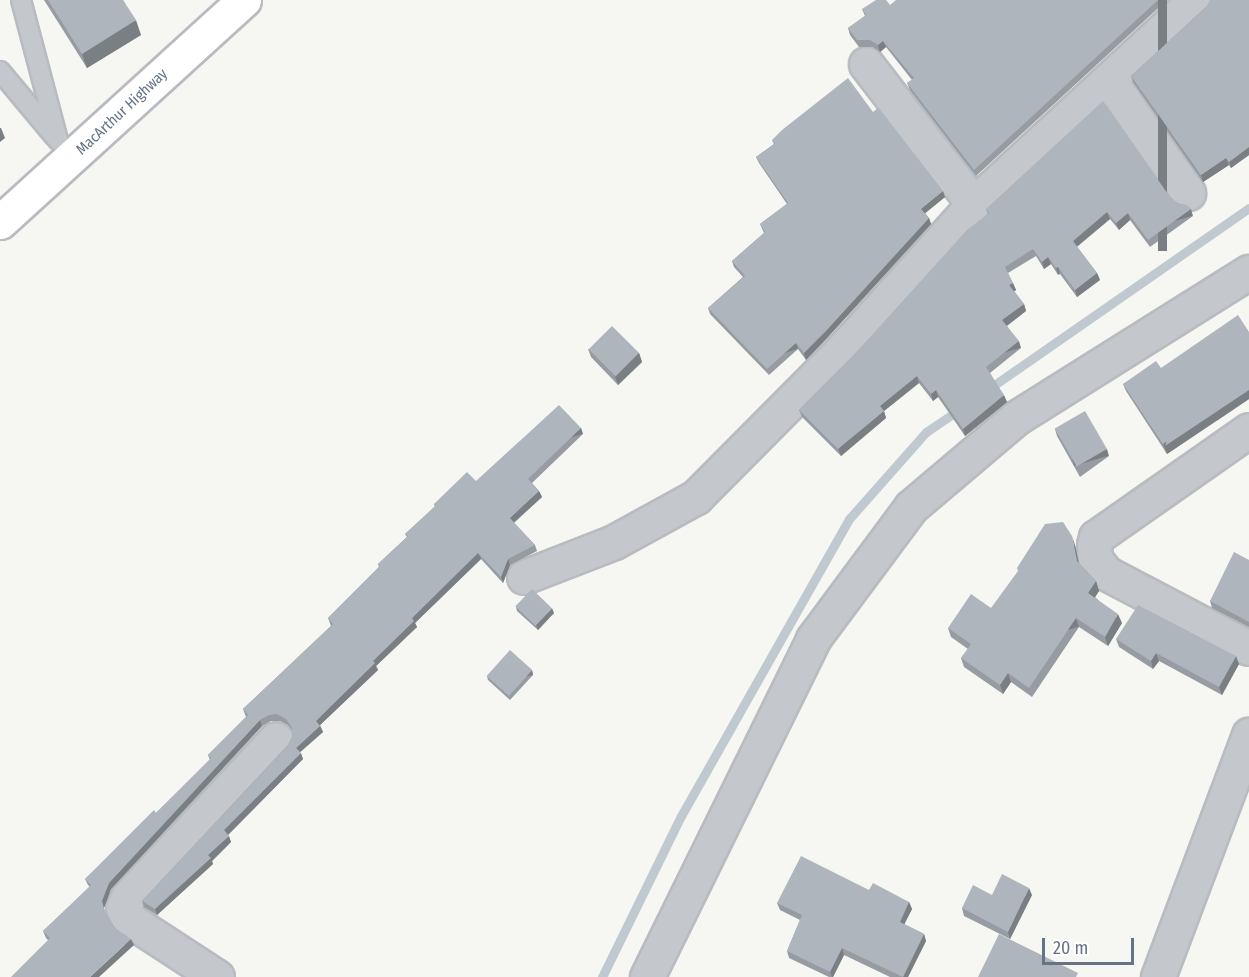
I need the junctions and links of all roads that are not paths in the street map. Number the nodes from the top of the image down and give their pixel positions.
1 (21, 0) edge
2 (244, 0) edge
3 (1195, 0) edge
4 (866, 64) dead end
5 (0, 71) edge
6 (1109, 80) junction
7 (66, 148) junction
8 (1188, 193) dead end
9 (974, 204) junction
10 (0, 222) edge
11 (1246, 283) edge
12 (1249, 430) edge
13 (524, 577) dead end
14 (1249, 648) edge
15 (1249, 735) edge
16 (276, 739) dead end
17 (217, 977) edge
18 (647, 977) edge
19 (1158, 977) edge

1 - 7 lane
2 - 7 highway, MacArthur Highway
3 - 6 street
4 - 9 street
5 - 7 lane
6 - 8 street
6 - 9 street
7 - 10 highway, MacArthur Highway
9 - 13 street
11 - 18 street
12 - 14 street
15 - 19 street
16 - 17 street

